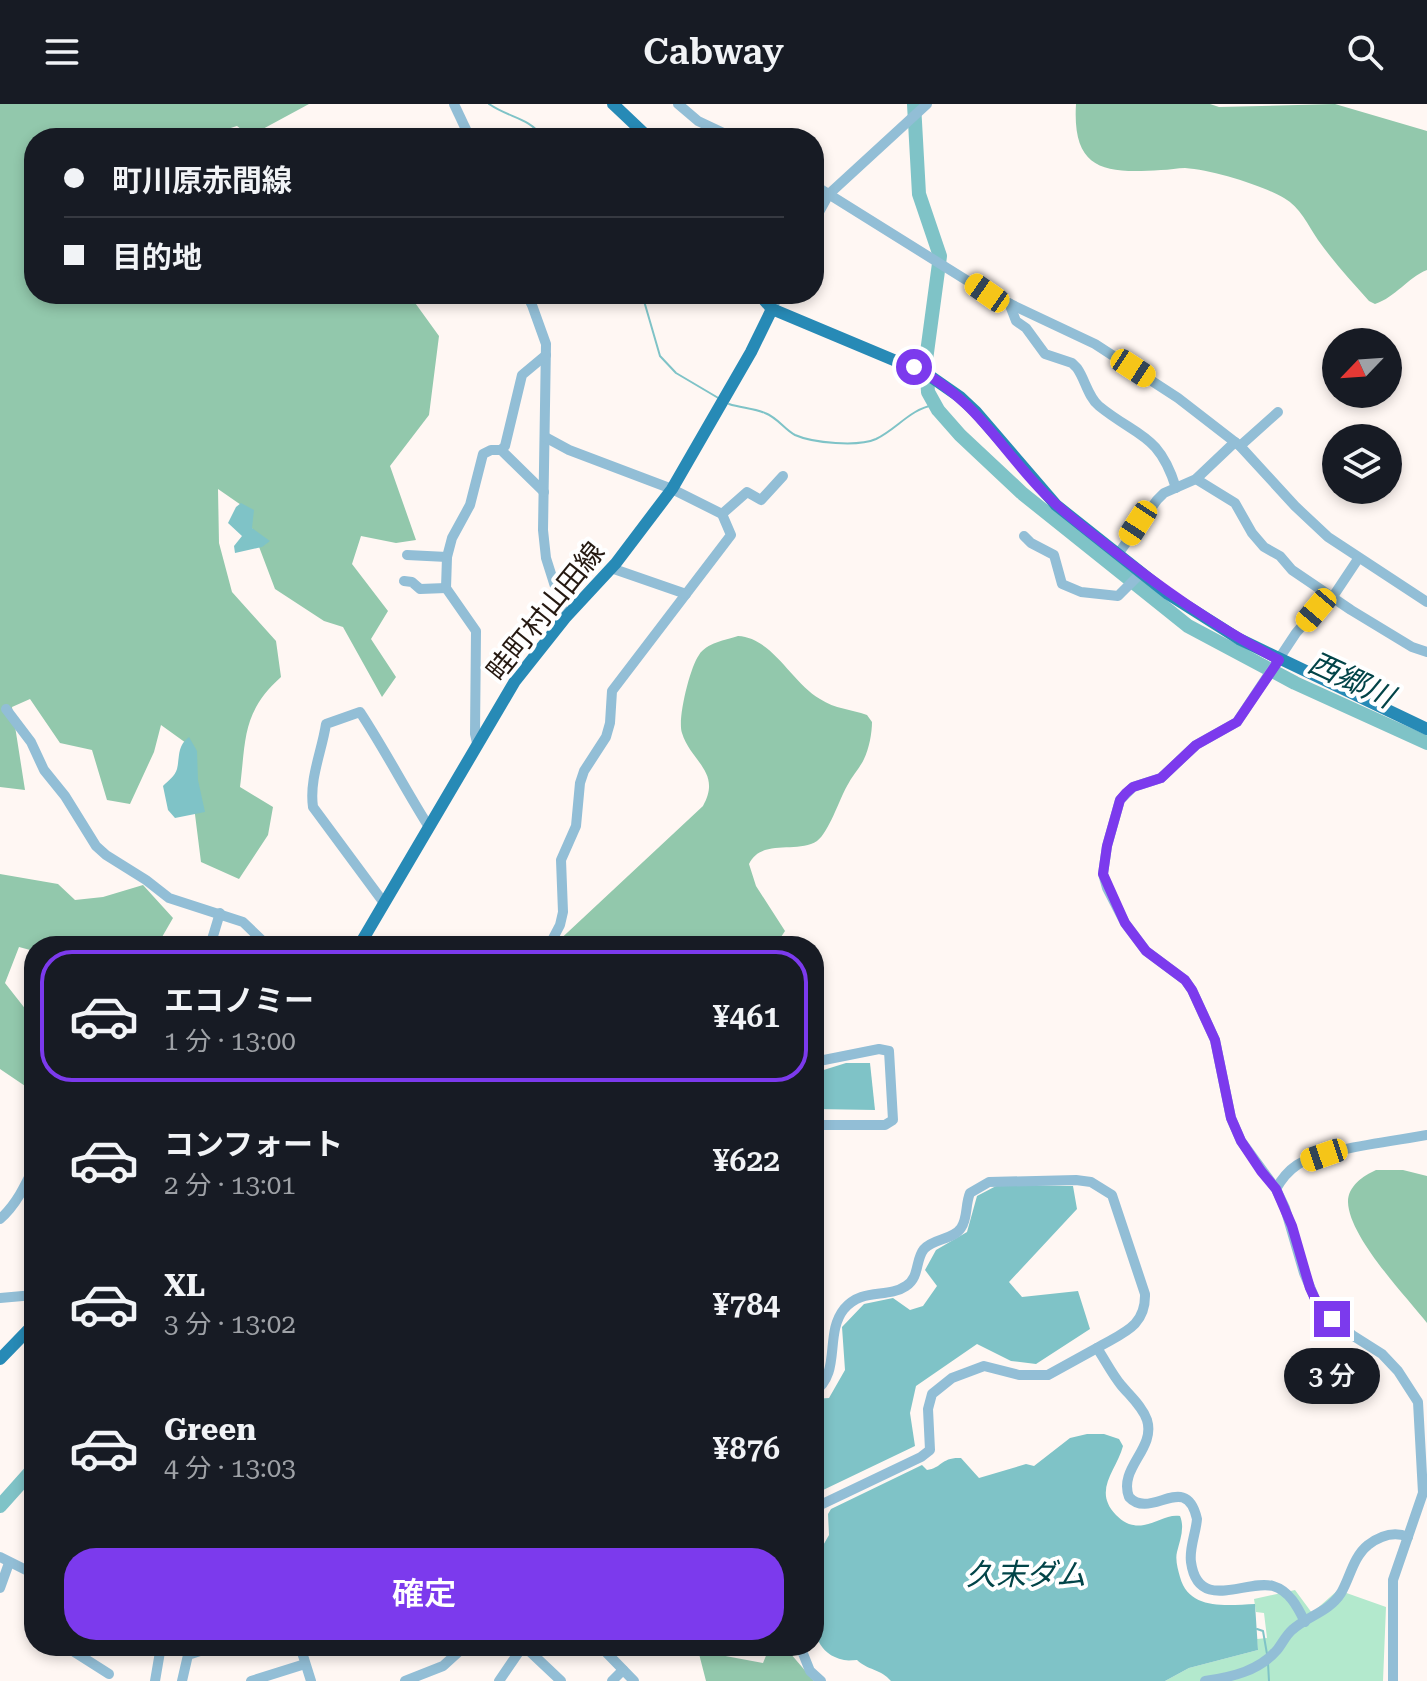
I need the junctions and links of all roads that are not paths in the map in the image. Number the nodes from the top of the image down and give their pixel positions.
1 (454, 104) edge
2 (613, 104) edge
3 (678, 104) edge
4 (925, 106) edge
5 (465, 128) edge
6 (638, 128) edge
7 (713, 128) edge
8 (824, 191) edge
9 (829, 194) junction
10 (824, 203) edge
11 (1009, 303) junction
12 (535, 304) edge
13 (768, 304) edge
14 (774, 304) edge
15 (772, 309) junction
16 (546, 355) junction
17 (1278, 412) dead end
18 (545, 437) junction
19 (1238, 444) junction
20 (501, 450) junction
21 (783, 476) dead end
22 (1196, 479) junction
23 (1176, 488) junction
24 (672, 489) junction
25 (544, 492) junction
26 (722, 514) junction
27 (1024, 536) dead end
28 (1118, 554) junction
29 (407, 555) dead end
30 (447, 557) junction
31 (1358, 559) junction
32 (611, 568) junction
33 (1141, 573) junction
34 (404, 581) dead end
35 (446, 588) junction
36 (686, 594) junction
37 (1332, 598) junction
38 (1427, 602) edge
39 (565, 618) junction
40 (1427, 652) edge
41 (1276, 664) junction
42 (6, 709) dead end
43 (1427, 729) edge
44 (477, 743) junction
45 (429, 827) junction
46 (384, 903) junction
47 (220, 913) junction
48 (213, 936) edge
49 (258, 936) edge
50 (365, 936) edge
51 (553, 936) edge
52 (824, 1060) edge
53 (824, 1125) edge
54 (1427, 1135) edge
55 (24, 1188) edge
56 (1276, 1189) junction
57 (0, 1219) edge
58 (24, 1296) edge
59 (0, 1298) edge
60 (24, 1334) edge
61 (1097, 1348) junction
62 (0, 1359) edge
63 (824, 1384) edge
64 (824, 1503) edge
65 (1408, 1537) junction
66 (5, 1560) edge
67 (24, 1569) edge
68 (0, 1588) edge
69 (1305, 1622) junction
70 (81, 1656) edge
71 (159, 1656) edge
72 (188, 1656) edge
73 (303, 1656) edge
74 (454, 1656) edge
75 (517, 1656) edge
76 (535, 1656) edge
77 (611, 1656) edge
78 (804, 1656) edge
79 (305, 1664) junction
80 (623, 1670) junction
81 (109, 1674) dead end
82 (155, 1681) edge
83 (182, 1681) edge
84 (251, 1681) edge
85 (311, 1681) edge
86 (405, 1681) edge
87 (499, 1681) edge
88 (561, 1681) edge
89 (612, 1681) edge
90 (634, 1681) edge
91 (821, 1681) edge
92 (1205, 1681) edge
93 (1393, 1681) edge

1 - 5 street
2 - 6 main road
3 - 7 street
4 - 9 street
8 - 9 street
9 - 10 street
9 - 11 street
11 - 19 street
11 - 23 street
12 - 16 street
13 - 15 main road
14 - 15 street
15 - 24 main road, 畦町村山田線
15 - 28 main road
16 - 18 street
16 - 20 street
17 - 19 street
18 - 24 street
18 - 25 street
19 - 22 street
19 - 31 street
20 - 25 street
20 - 30 street
21 - 26 street
22 - 23 street
22 - 37 street
23 - 28 street
24 - 26 street
24 - 32 main road, 畦町村山田線
25 - 39 street
26 - 36 street
27 - 33 street
28 - 33 main road
29 - 30 street
30 - 35 street
31 - 37 street
31 - 38 street
32 - 36 street
32 - 39 main road, 畦町村山田線
33 - 41 main road
34 - 35 street
35 - 44 street
36 - 51 street
37 - 40 street
37 - 41 street
39 - 44 main road, 畦町村山田線
41 - 43 main road
41 - 56 street
42 - 47 street
44 - 45 main road, 畦町村山田線
45 - 46 main road, 畦町村山田線
45 - 46 street
46 - 50 main road, 畦町村山田線
47 - 48 street
47 - 49 street
52 - 53 street
54 - 56 street
55 - 57 street
56 - 65 street
58 - 59 street
60 - 62 main road
61 - 63 street
61 - 64 street
61 - 69 street
65 - 69 street
65 - 93 street
66 - 67 street
66 - 68 street
69 - 92 street
70 - 81 street
71 - 82 street
72 - 83 street
73 - 79 street
74 - 86 street
75 - 87 street
76 - 88 street
77 - 80 street
78 - 91 street
79 - 84 street
79 - 85 street
80 - 89 street
80 - 90 street

